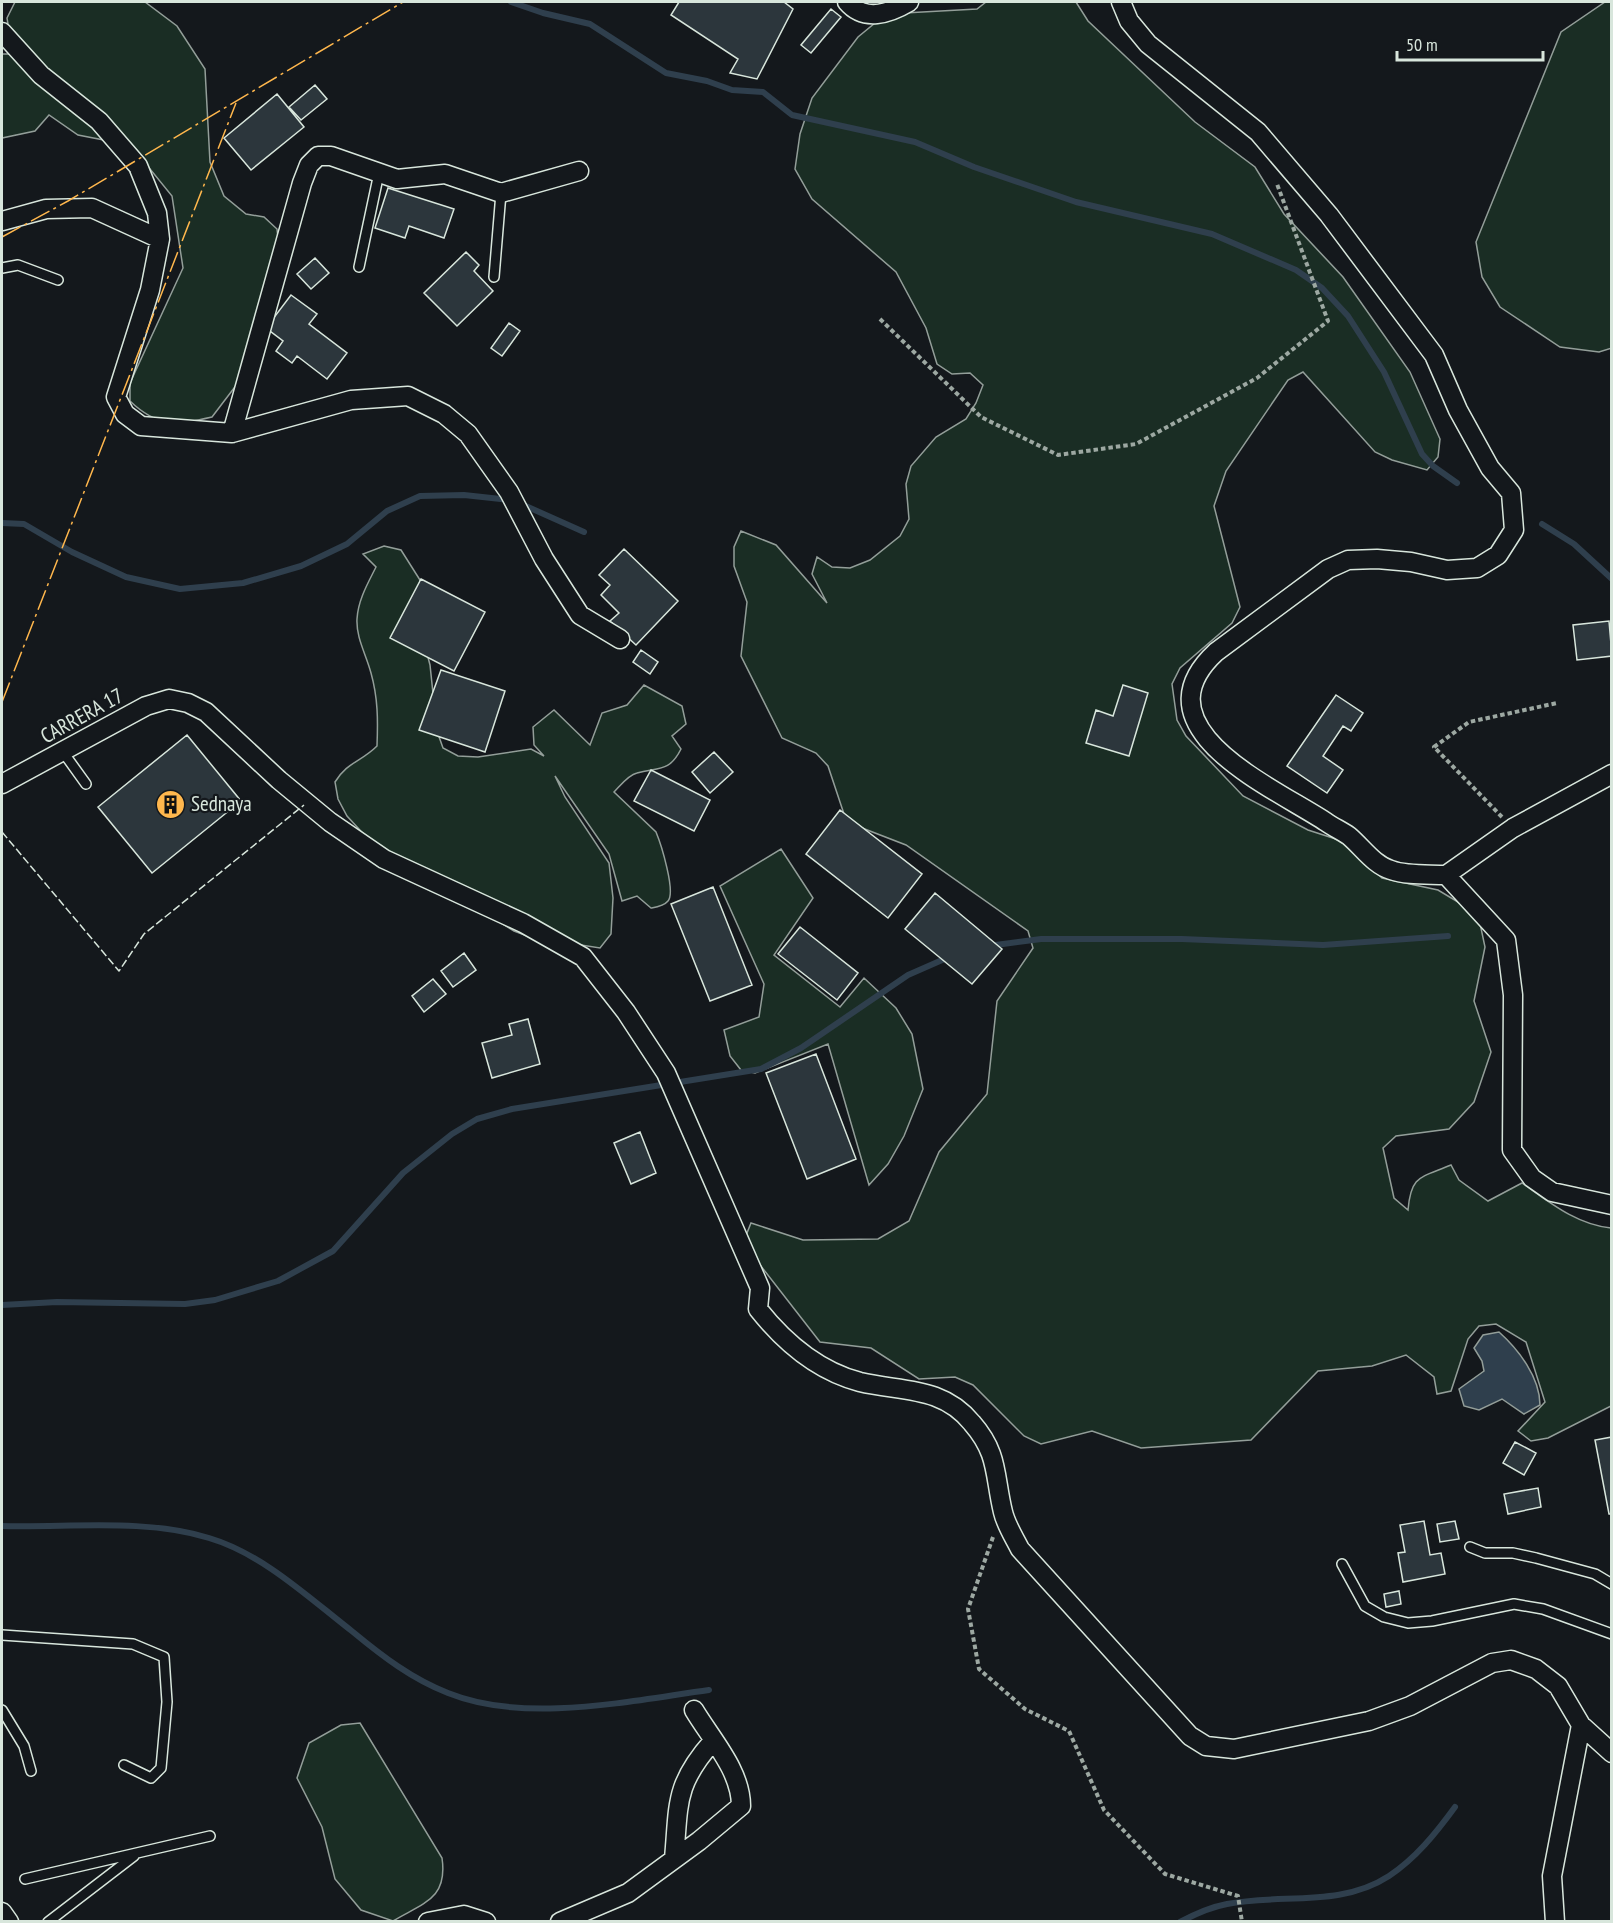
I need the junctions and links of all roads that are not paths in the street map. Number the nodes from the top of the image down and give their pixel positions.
1 (847, 2) edge
2 (909, 2) edge
3 (1121, 2) edge
4 (2, 32) edge
5 (579, 171) dead end
6 (379, 173) junction
7 (501, 193) junction
8 (2, 221) edge
9 (160, 239) junction
10 (359, 267) dead end
11 (2, 268) edge
12 (494, 277) dead end
13 (58, 280) dead end
14 (232, 432) junction
15 (620, 639) dead end
16 (63, 753) junction
17 (1611, 774) edge
18 (2, 784) edge
19 (86, 784) dead end
20 (1446, 875) junction
21 (1611, 1205) edge
22 (1470, 1547) dead end
23 (1342, 1564) dead end
24 (1611, 1584) edge
25 (1611, 1634) edge
26 (2, 1635) edge
27 (2, 1710) edge
28 (694, 1710) dead end
29 (1581, 1725) junction
30 (713, 1742) junction
31 (1611, 1753) edge
32 (124, 1765) dead end
33 (31, 1771) dead end
34 (210, 1836) dead end
35 (138, 1853) junction
36 (674, 1859) junction
37 (26, 1879) dead end
38 (2, 1912) edge
39 (9, 1922) edge
40 (48, 1922) edge
41 (428, 1922) edge
42 (486, 1922) edge
43 (560, 1922) edge
44 (1555, 1922) edge

1 - 2 street
3 - 20 street
4 - 9 street
5 - 7 street
6 - 7 street
6 - 10 lane
6 - 14 street
7 - 12 lane
8 - 9 street
9 - 14 street
11 - 13 lane
14 - 15 street
16 - 18 street, CARRERA 17
16 - 19 lane
16 - 29 street, CARRERA 17
17 - 20 street
20 - 21 street
22 - 24 lane
23 - 25 lane
26 - 32 lane
27 - 33 lane
28 - 30 street
29 - 31 street
29 - 44 street
30 - 36 street
30 - 36 street
34 - 35 lane
35 - 37 lane
35 - 40 lane
36 - 43 street
38 - 39 street
41 - 42 street

